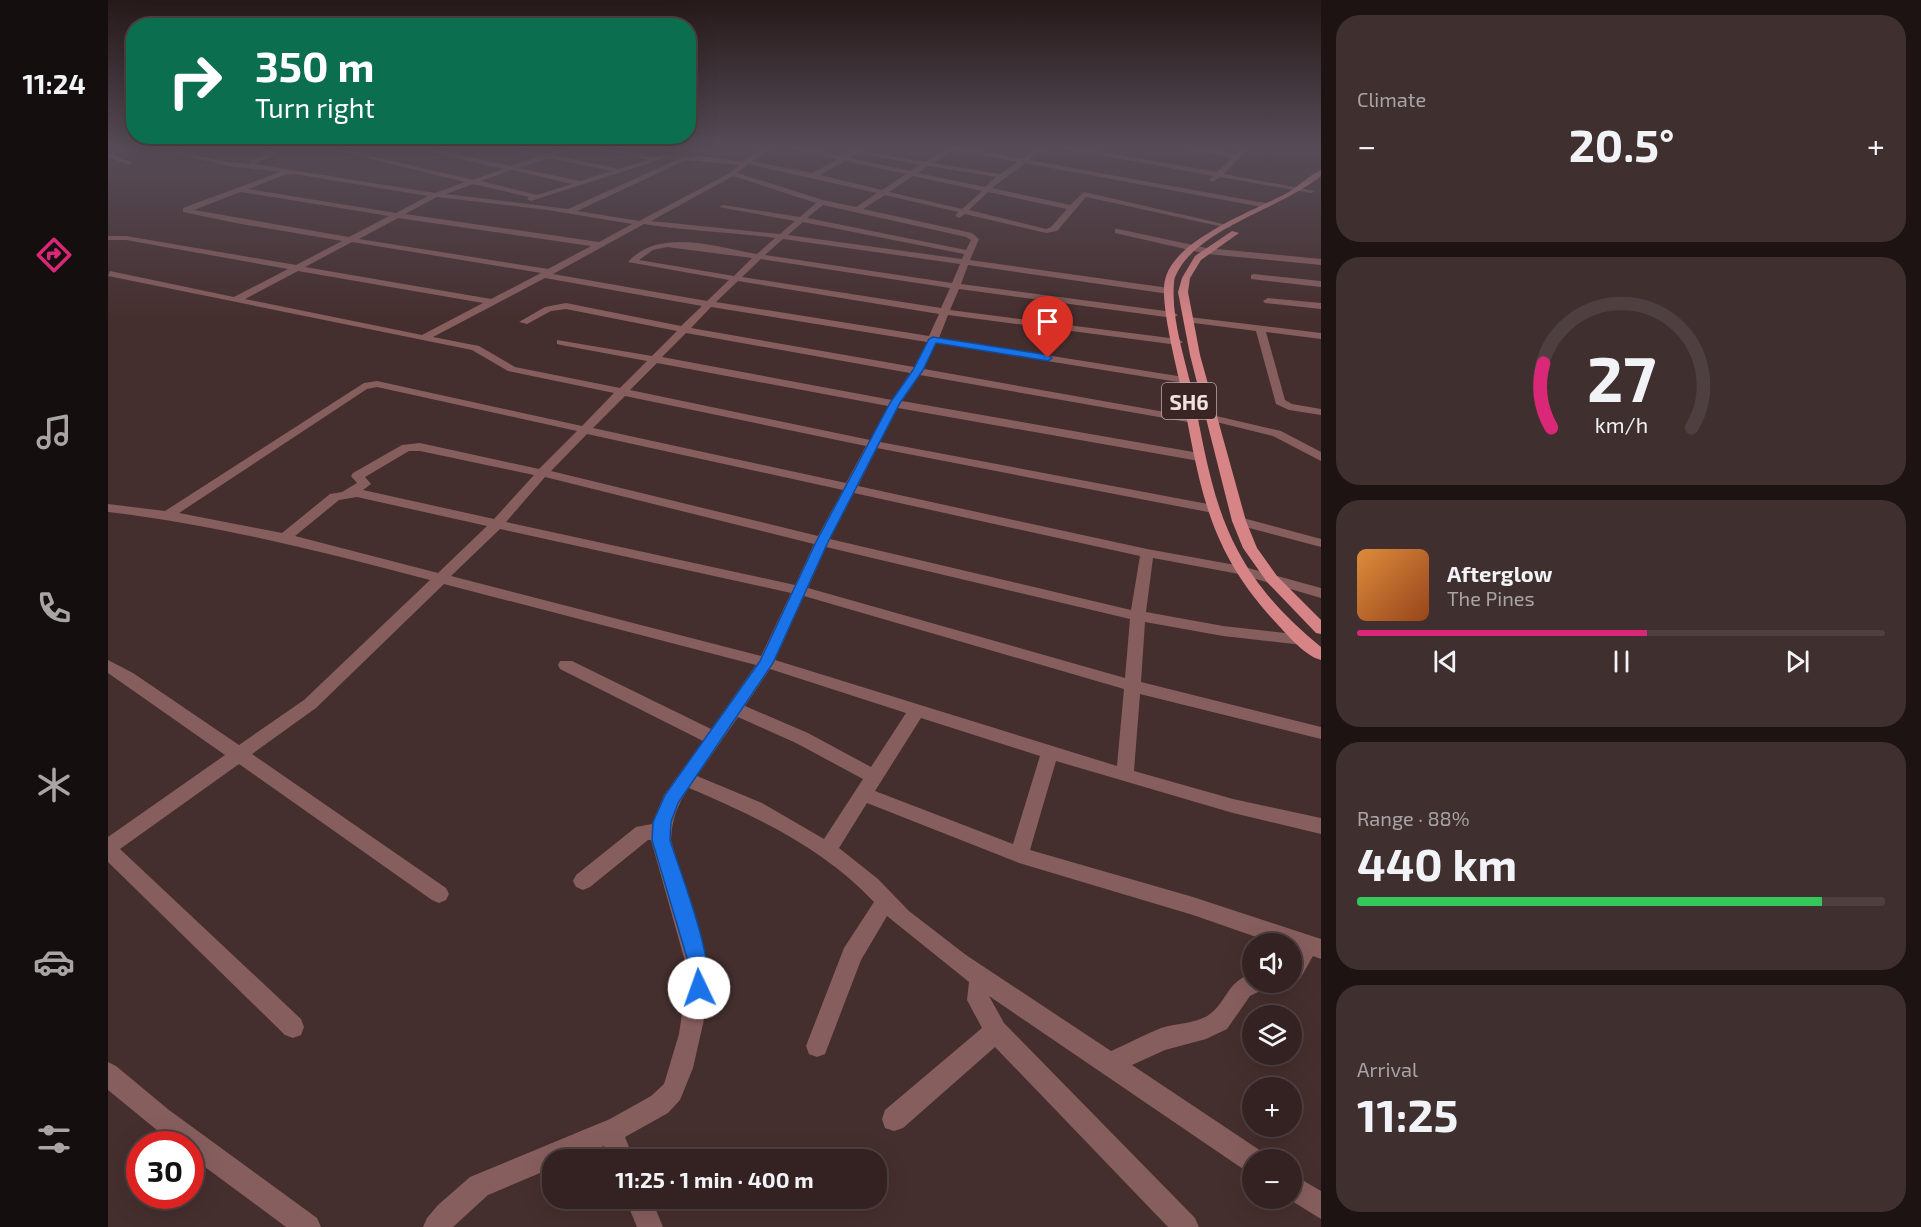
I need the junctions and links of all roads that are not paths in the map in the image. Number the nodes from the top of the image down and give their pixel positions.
1 (193, 205) edge
2 (336, 205) edge
3 (414, 205) edge
4 (526, 205) edge
5 (582, 205) edge
6 (674, 205) edge
7 (817, 205) edge
8 (836, 205) edge
9 (864, 205) edge
10 (934, 205) edge
11 (970, 205) edge
12 (1060, 205) edge
13 (1075, 205) edge
14 (1141, 205) edge
15 (1263, 205) edge
16 (1279, 205) edge
17 (1267, 206) joint
18 (723, 207) dead end
19 (1073, 208) junction
20 (857, 210) junction
21 (570, 211) junction
22 (963, 212) junction
23 (394, 215) junction
24 (800, 219) junction
25 (641, 223) junction
26 (1228, 226) junction
27 (943, 230) junction
28 (1118, 231) dead end
29 (782, 237) junction
30 (108, 238) edge
31 (352, 239) junction
32 (600, 245) junction
33 (1193, 248) junction
34 (1207, 251) junction
35 (759, 256) junction
36 (968, 257) junction
37 (1321, 262) edge
38 (297, 267) junction
39 (547, 273) junction
40 (110, 274) dead end
41 (1254, 277) dead end
42 (735, 279) junction
43 (1321, 284) edge
44 (957, 286) junction
45 (1169, 291) junction
46 (237, 300) junction
47 (1268, 301) dead end
48 (493, 302) junction
49 (709, 304) junction
50 (1321, 306) edge
51 (946, 312) junction
52 (1173, 315) junction
53 (1189, 320) junction
54 (524, 322) dead end
55 (1260, 328) junction
56 (685, 330) junction
57 (1321, 336) edge
58 (423, 338) junction
59 (933, 339) junction
60 (561, 342) dead end
61 (1178, 342) junction
62 (655, 360) junction
63 (918, 370) junction
64 (1184, 380) junction
65 (622, 393) junction
66 (895, 403) junction
67 (1321, 412) edge
68 (1212, 418) junction
69 (1193, 420) junction
70 (585, 430) junction
71 (874, 444) junction
72 (1199, 457) junction
73 (1321, 457) edge
74 (542, 473) junction
75 (850, 489) junction
76 (347, 493) junction
77 (108, 508) edge
78 (1213, 509) junction
79 (167, 515) junction
80 (1239, 522) junction
81 (496, 525) junction
82 (285, 538) junction
83 (822, 542) junction
84 (1321, 543) edge
85 (1147, 553) junction
86 (1241, 570) junction
87 (441, 579) junction
88 (1272, 579) junction
89 (799, 591) junction
90 (1320, 594) edge
91 (1138, 616) junction
92 (1321, 629) edge
93 (1302, 640) junction
94 (1321, 655) edge
95 (766, 663) junction
96 (566, 665) dead end
97 (108, 666) edge
98 (1133, 686) junction
99 (734, 708) junction
100 (917, 710) junction
101 (1321, 733) edge
102 (712, 738) junction
103 (1050, 752) junction
104 (238, 754) junction
105 (1125, 776) junction
106 (685, 779) junction
107 (868, 785) junction
108 (1321, 826) edge
109 (660, 831) junction
110 (108, 848) edge
111 (827, 850) junction
112 (1019, 855) junction
113 (583, 881) dead end
114 (438, 894) dead end
115 (886, 900) junction
116 (1315, 947) edge
117 (1302, 961) edge
118 (980, 977) junction
119 (1242, 989) edge
120 (292, 1027) dead end
121 (996, 1031) junction
122 (817, 1046) dead end
123 (1109, 1064) junction
124 (108, 1074) edge
125 (894, 1119) dead end
126 (610, 1131) junction
127 (617, 1149) edge
128 (1242, 1153) edge
129 (1302, 1193) edge
130 (1321, 1206) edge
131 (643, 1209) edge
132 (308, 1227) edge
133 (436, 1227) edge
134 (650, 1227) edge
135 (1186, 1227) edge

1 - 31 street
2 - 23 street
3 - 23 street
4 - 21 street
5 - 21 street
6 - 25 street
7 - 24 street
8 - 20 street
9 - 20 street
10 - 22 street
11 - 22 street
12 - 19 street
13 - 19 street
14 - 26 street
15 - 17 street
16 - 34 main road, SH6
17 - 26 main road, SH6
18 - 24 street
19 - 22 street
20 - 27 street
21 - 25 street
22 - 27 street
23 - 31 street
23 - 32 street
24 - 29 street
24 - 36 street
25 - 29 street
25 - 32 street
26 - 33 main road, SH6
27 - 36 street
28 - 33 street
29 - 35 street
29 - 36 street
30 - 38 street
31 - 38 street
31 - 39 street
32 - 39 street
33 - 34 street
33 - 45 main road, SH6
34 - 37 street
34 - 53 main road, SH6
35 - 42 street
35 - 42 street
35 - 44 street
36 - 44 street
36 - 45 street
38 - 46 street
38 - 48 street
39 - 48 street
39 - 49 street
40 - 46 street
41 - 43 street
42 - 49 street
42 - 51 street
44 - 51 street
44 - 52 street
45 - 52 main road, SH6
46 - 58 street
47 - 50 street
48 - 58 street
49 - 56 street
49 - 59 street
51 - 59 street
51 - 61 street
52 - 61 main road, SH6
53 - 55 street
53 - 68 main road, SH6
54 - 56 street
55 - 57 street
55 - 67 street
56 - 62 street
56 - 63 street
58 - 65 street
59 - 63 street
59 - 64 street
60 - 62 street
61 - 64 main road, SH6
62 - 65 street
62 - 66 street
63 - 66 street
63 - 69 street
64 - 69 main road, SH6
65 - 70 street
65 - 71 street
66 - 71 street
66 - 72 street
68 - 73 street
68 - 80 main road, SH6
69 - 72 main road, SH6
70 - 74 street
70 - 75 street
70 - 79 street
71 - 75 street
71 - 78 street
72 - 78 main road, SH6
74 - 76 street
74 - 81 street
74 - 83 street
75 - 83 street
75 - 85 street
76 - 81 street
76 - 82 street
77 - 79 street
78 - 86 main road, SH6
79 - 82 street
80 - 84 street
80 - 88 main road, SH6
81 - 87 street
81 - 89 street
82 - 87 street
83 - 89 street
83 - 91 street
85 - 86 street
85 - 91 street
86 - 88 street
86 - 93 main road, SH6
87 - 95 street
87 - 104 street
88 - 90 street
88 - 92 main road, SH6
89 - 95 street
89 - 98 street
91 - 93 street
91 - 98 street
93 - 94 main road, SH6
95 - 99 street
95 - 100 street
96 - 102 street
97 - 104 street
98 - 101 street
98 - 105 street
99 - 102 street
99 - 107 street
100 - 103 street
100 - 107 street
102 - 106 street
103 - 105 street
103 - 112 street
104 - 110 street
104 - 114 street
105 - 108 street
106 - 109 street
106 - 111 street
107 - 111 street
107 - 112 street
109 - 113 street
109 - 126 street
110 - 120 street
111 - 115 street
112 - 116 street
115 - 118 street
115 - 122 street
116 - 117 street
118 - 121 street
118 - 123 street
119 - 123 street
121 - 125 street
121 - 135 street
123 - 128 street
124 - 132 street
126 - 127 street
126 - 133 street
129 - 130 street
131 - 134 street

